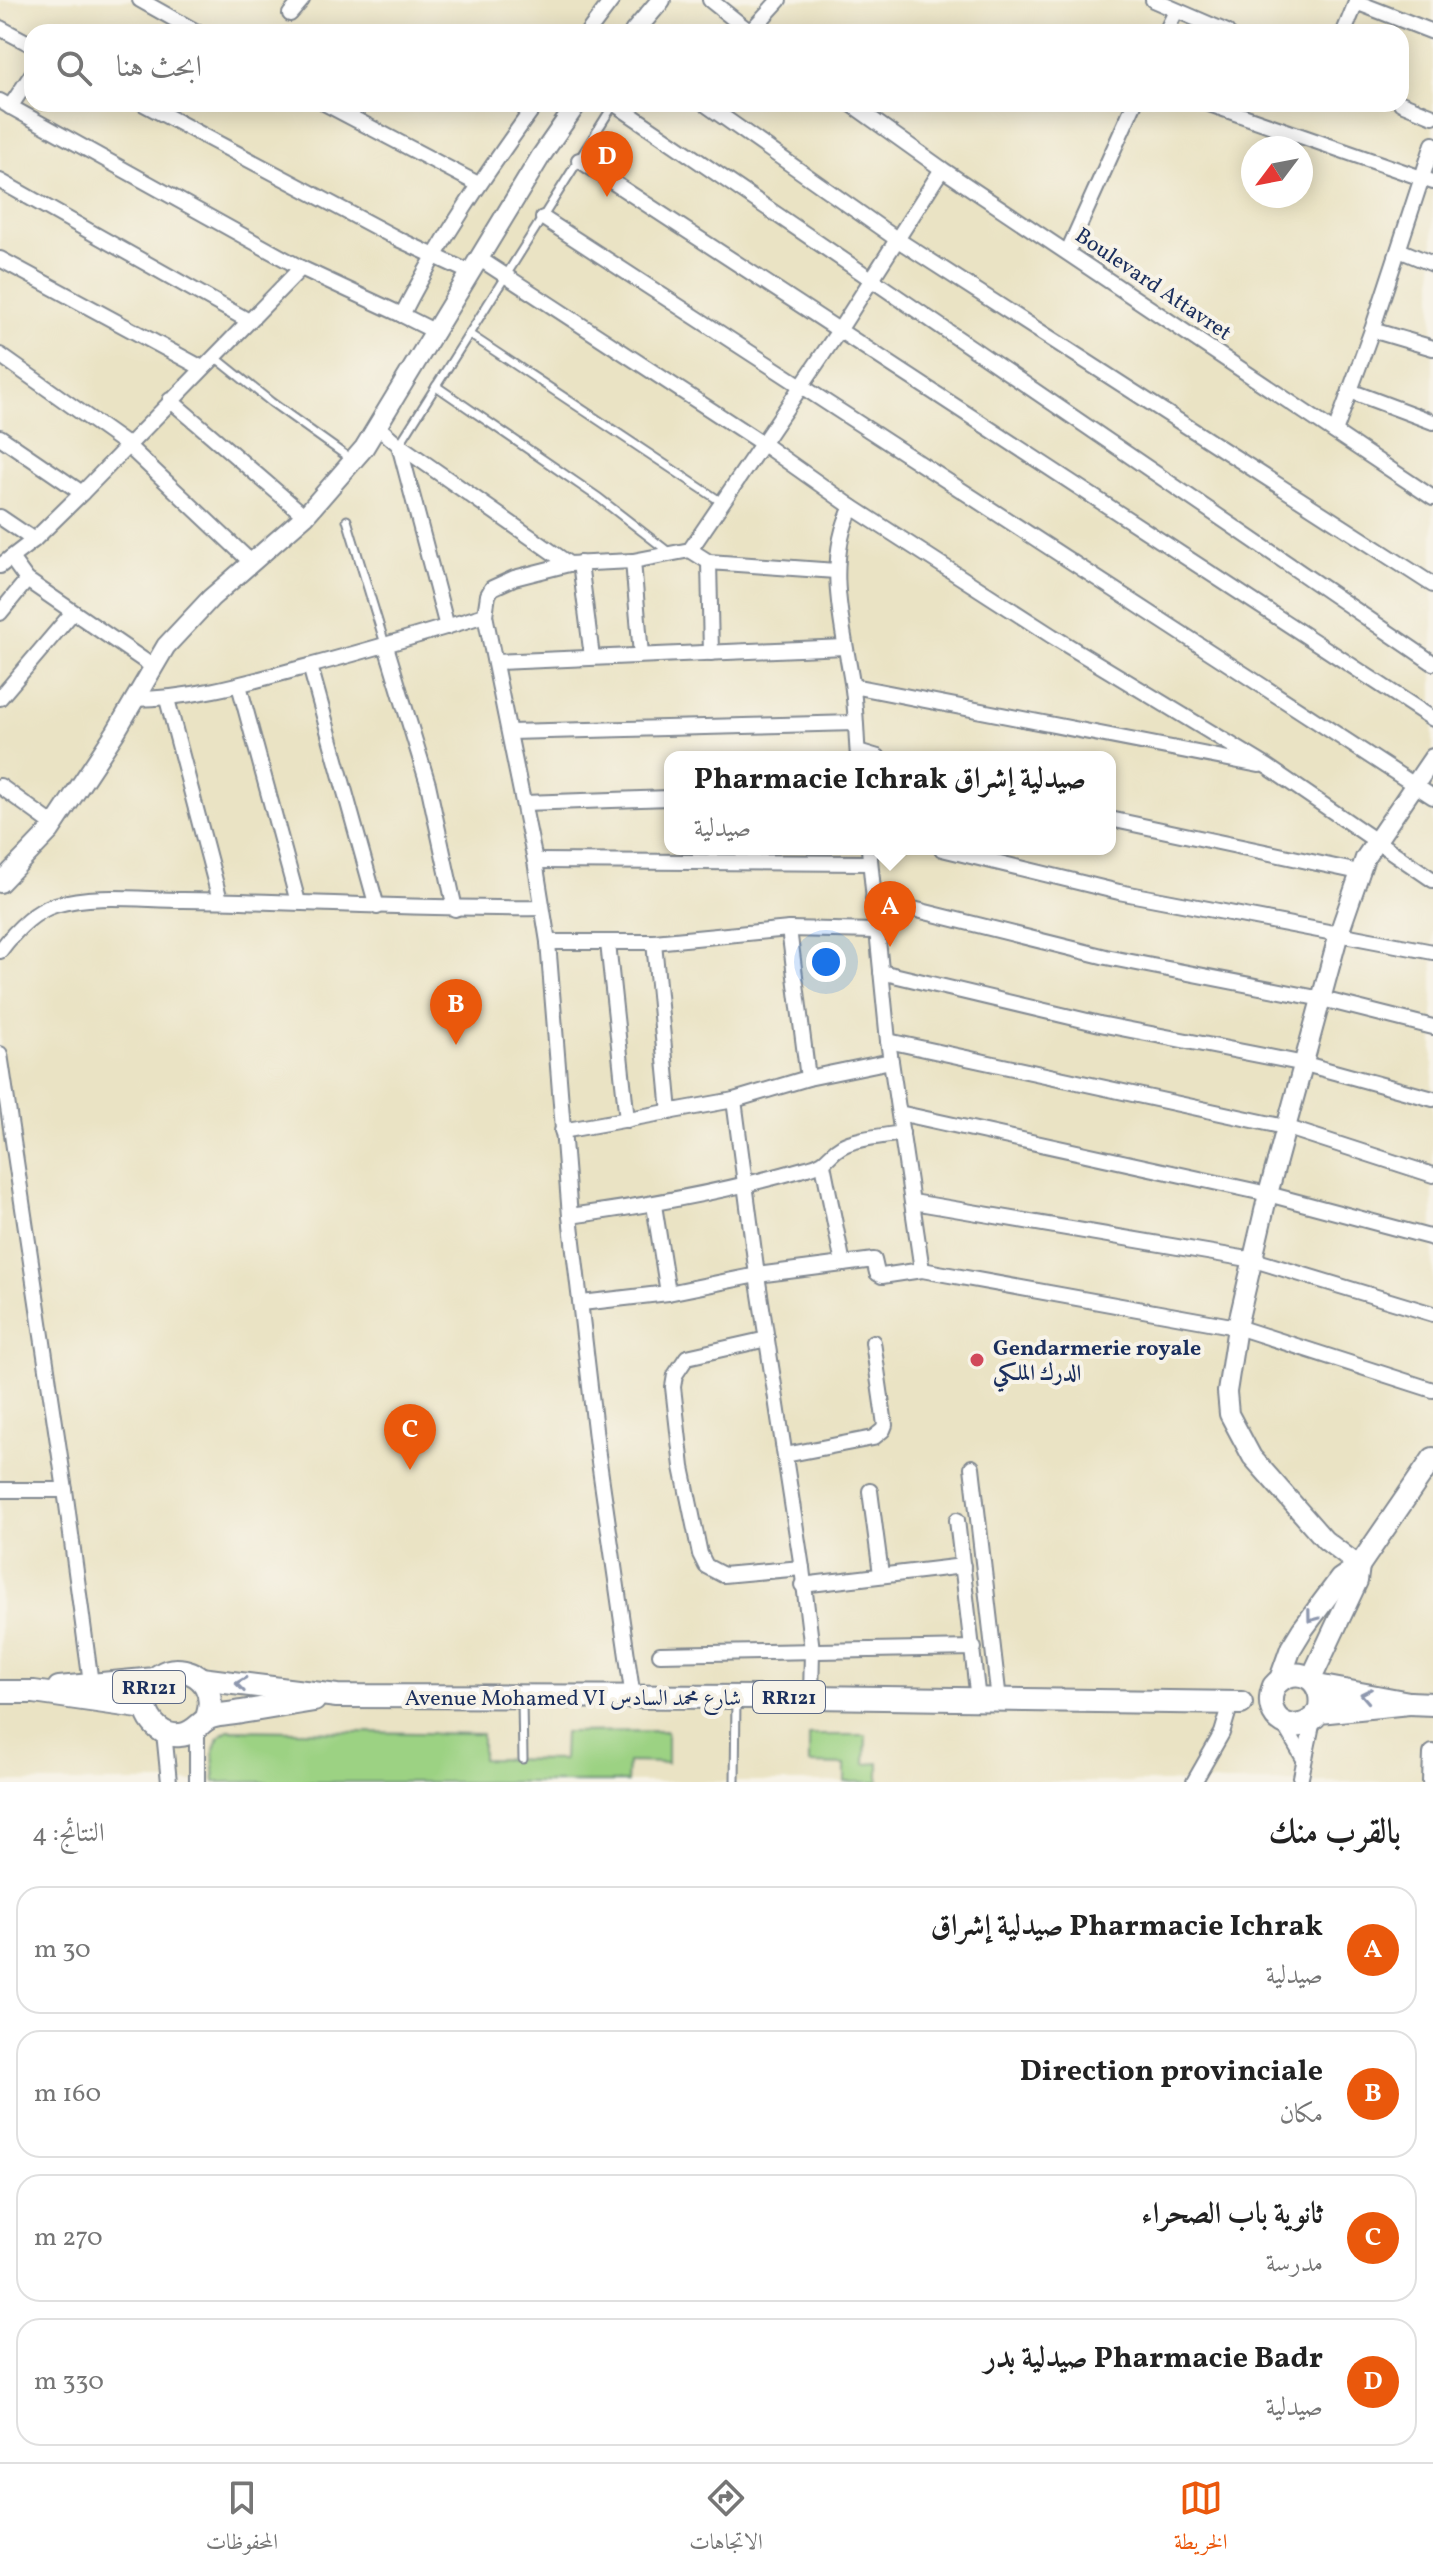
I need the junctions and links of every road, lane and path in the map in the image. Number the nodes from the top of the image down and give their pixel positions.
1 (140, 0) edge
2 (302, 0) edge
3 (612, 0) edge
4 (661, 0) edge
5 (710, 0) edge
6 (779, 0) edge
7 (1153, 0) edge
8 (1357, 1) edge
9 (1176, 11) junction
10 (290, 14) dead end
11 (183, 24) edge
12 (594, 24) edge
13 (641, 24) edge
14 (740, 24) edge
15 (757, 24) edge
16 (1170, 24) edge
17 (1208, 24) edge
18 (1347, 24) edge
19 (0, 28) edge
20 (1433, 32) edge
21 (24, 41) edge
22 (24, 83) edge
23 (5, 104) edge
24 (1409, 106) edge
25 (159, 112) edge
26 (341, 112) edge
27 (530, 112) edge
28 (571, 112) edge
29 (610, 112) edge
30 (627, 112) edge
31 (716, 112) edge
32 (862, 112) edge
33 (1130, 112) edge
34 (1232, 112) edge
35 (1433, 116) edge
36 (1433, 144) edge
37 (579, 160) junction
38 (942, 169) junction
39 (1427, 179) edge
40 (0, 181) edge
41 (478, 184) junction
42 (543, 218) junction
43 (898, 240) junction
44 (1399, 250) junction
45 (1068, 251) junction
46 (433, 256) junction
47 (0, 259) edge
48 (1433, 264) edge
49 (475, 266) junction
50 (301, 268) junction
51 (506, 275) junction
52 (872, 280) junction
53 (402, 315) junction
54 (249, 321) junction
55 (840, 329) junction
56 (1372, 330) junction
57 (436, 332) junction
58 (469, 334) junction
59 (1433, 348) edge
60 (0, 355) edge
61 (214, 356) junction
62 (202, 368) junction
63 (802, 385) junction
64 (436, 386) junction
65 (1350, 391) junction
66 (170, 400) junction
67 (1433, 422) edge
68 (378, 427) junction
69 (1335, 432) junction
70 (0, 437) edge
71 (763, 444) junction
72 (127, 445) junction
73 (399, 445) junction
74 (354, 461) junction
75 (82, 493) junction
76 (1433, 498) edge
77 (723, 503) junction
78 (852, 507) junction
79 (305, 516) junction
80 (0, 517) edge
81 (347, 520) dead end
82 (34, 540) junction
83 (690, 550) junction
84 (672, 555) junction
85 (633, 561) junction
86 (6, 562) edge
87 (709, 562) junction
88 (252, 563) junction
89 (574, 564) junction
90 (836, 571) junction
91 (27, 580) junction
92 (1433, 585) edge
93 (73, 612) junction
94 (0, 613) edge
95 (485, 615) junction
96 (447, 627) junction
97 (386, 646) junction
98 (845, 647) junction
99 (711, 653) junction
100 (641, 655) junction
101 (592, 657) junction
102 (496, 662) junction
103 (1433, 663) edge
104 (152, 666) junction
105 (310, 666) junction
106 (239, 685) junction
107 (853, 686) junction
108 (0, 698) edge
109 (134, 699) junction
110 (167, 699) junction
111 (1433, 719) edge
112 (855, 723) junction
113 (510, 732) junction
114 (858, 751) edge
115 (1433, 758) edge
116 (1268, 767) junction
117 (1415, 785) junction
118 (0, 786) edge
119 (1433, 797) edge
120 (664, 798) edge
121 (524, 803) junction
122 (1116, 820) edge
123 (54, 825) junction
124 (1376, 839) junction
125 (967, 855) edge
126 (869, 856) edge
127 (535, 861) junction
128 (1359, 872) junction
129 (1433, 880) edge
130 (0, 883) edge
131 (873, 899) junction
132 (220, 900) junction
133 (298, 902) junction
134 (377, 907) junction
135 (542, 908) junction
136 (455, 909) junction
137 (789, 929) junction
138 (876, 931) junction
139 (1339, 933) junction
140 (548, 942) junction
141 (654, 942) junction
142 (608, 943) junction
143 (0, 951) edge
144 (1433, 952) edge
145 (881, 972) junction
146 (1322, 999) junction
147 (1433, 1027) edge
148 (888, 1041) junction
149 (0, 1054) edge
150 (891, 1061) junction
151 (1305, 1064) junction
152 (808, 1078) junction
153 (1433, 1099) edge
154 (734, 1100) junction
155 (670, 1112) junction
156 (899, 1113) junction
157 (627, 1120) junction
158 (1285, 1127) junction
159 (562, 1131) junction
160 (902, 1133) junction
161 (823, 1164) junction
162 (1433, 1175) edge
163 (745, 1186) junction
164 (1268, 1194) junction
165 (913, 1202) junction
166 (654, 1205) junction
167 (570, 1216) junction
168 (1433, 1238) edge
169 (1254, 1260) junction
170 (843, 1264) junction
171 (922, 1270) junction
172 (757, 1275) junction
173 (668, 1293) junction
174 (582, 1303) junction
175 (1433, 1314) edge
176 (1237, 1327) junction
177 (767, 1339) junction
178 (873, 1342) dead end
179 (1433, 1390) edge
180 (785, 1455) junction
181 (1433, 1458) edge
182 (972, 1467) dead end
183 (0, 1490) edge
184 (65, 1490) junction
185 (870, 1491) dead end
186 (957, 1520) dead end
187 (963, 1566) junction
188 (1359, 1566) junction
189 (802, 1568) junction
190 (881, 1574) junction
191 (802, 1585) junction
192 (974, 1648) junction
193 (812, 1650) junction
194 (660, 1654) dead end
195 (155, 1679) junction
196 (201, 1679) junction
197 (1277, 1682) junction
198 (1314, 1682) junction
199 (0, 1692) edge
200 (92, 1692) junction
201 (337, 1696) junction
202 (522, 1697) junction
203 (736, 1697) junction
204 (811, 1697) junction
205 (633, 1698) junction
206 (989, 1700) junction
207 (1236, 1703) junction
208 (1409, 1703) junction
209 (1433, 1704) edge
210 (146, 1708) junction
211 (1316, 1716) junction
212 (1278, 1719) junction
213 (202, 1724) junction
214 (164, 1732) junction
215 (1433, 1754) edge
216 (523, 1759) dead end
217 (1304, 1759) junction
218 (169, 1782) edge
219 (197, 1782) edge
220 (735, 1782) edge
221 (1194, 1782) edge
222 (1300, 1782) edge
223 (1432, 1782) edge

1 - 11 street
2 - 10 street
3 - 12 street
4 - 13 street
5 - 14 street
6 - 15 street
7 - 9 street
8 - 18 street
8 - 20 street
9 - 16 street
9 - 17 street
19 - 21 street
22 - 23 street
23 - 50 street
24 - 35 street
25 - 46 street
26 - 41 street
27 - 41 street
28 - 49 street
29 - 37 lane
30 - 52 street
31 - 43 street
32 - 38 street, Boulevard Attavret
33 - 45 street
34 - 39 street
36 - 39 street
37 - 42 lane
37 - 55 street
38 - 43 street
38 - 45 street, Boulevard Attavret
39 - 44 street
40 - 54 street
41 - 46 street
42 - 51 lane
42 - 63 street
43 - 52 street
43 - 92 street
44 - 48 street
44 - 56 street
45 - 69 street, Boulevard Attavret
46 - 49 street
46 - 53 street
47 - 62 street
49 - 51 street
49 - 57 street
50 - 53 street
50 - 54 street
51 - 58 lane
51 - 71 street
52 - 55 street
52 - 103 street
53 - 57 street
54 - 61 street
55 - 63 street
55 - 111 street
56 - 59 street
56 - 65 street
57 - 68 street
58 - 64 lane
58 - 77 lane
60 - 72 street
61 - 62 street
61 - 74 lane
62 - 66 street
63 - 71 street
63 - 117 street
64 - 73 lane
64 - 84 lane
65 - 67 street
65 - 69 street
66 - 72 street
66 - 79 street
68 - 73 street
68 - 74 street
69 - 76 street, Boulevard Attavret
70 - 75 street
71 - 77 street
71 - 78 street
72 - 75 street
72 - 88 street
73 - 89 street
73 - 96 street
74 - 79 street
75 - 82 street
77 - 83 street
78 - 90 street
78 - 116 street
79 - 88 street
80 - 82 street
81 - 97 lane
82 - 86 street
83 - 84 street
83 - 87 street
84 - 85 street
85 - 89 street
85 - 100 street
86 - 91 street
87 - 90 street
87 - 99 street
88 - 104 street
89 - 95 street
89 - 101 street
90 - 98 street
91 - 93 street
91 - 94 street
93 - 104 street
93 - 108 street
95 - 96 street
95 - 102 street
96 - 97 street
97 - 105 street
97 - 136 street
98 - 99 street
98 - 107 street
99 - 100 street
100 - 101 street
101 - 102 street
102 - 113 street
104 - 109 street
105 - 106 street
105 - 134 street
106 - 110 street
106 - 133 street
107 - 112 street
107 - 116 street
109 - 110 street
109 - 123 street
110 - 132 street
112 - 113 street
112 - 114 street
113 - 121 street
115 - 117 street
116 - 124 street
117 - 119 street
117 - 124 street
118 - 123 street
120 - 121 street
121 - 127 street
122 - 128 street
123 - 130 street
124 - 128 street
124 - 129 street
125 - 139 street
126 - 127 street
126 - 131 street
127 - 135 street
128 - 139 street
131 - 138 street
131 - 146 street
132 - 133 street
132 - 143 street
133 - 134 street
134 - 136 street
135 - 136 street
135 - 140 street
137 - 138 street
137 - 141 street
137 - 152 street
138 - 145 street
139 - 144 street
139 - 146 street
140 - 142 street
140 - 159 street
141 - 142 street
141 - 155 street
142 - 157 street
145 - 148 street
145 - 151 street
146 - 147 street
146 - 151 street
148 - 150 street
148 - 158 street
149 - 184 street
150 - 152 street
150 - 156 street
151 - 153 street
151 - 158 street
152 - 154 street
154 - 155 street
154 - 163 street
155 - 157 street
156 - 160 street
156 - 164 street
157 - 159 street
158 - 162 street
158 - 164 street
159 - 167 street
160 - 161 street
160 - 165 street
161 - 163 street
161 - 170 street
163 - 166 street
163 - 172 street
164 - 168 street
164 - 169 street
165 - 169 street
165 - 171 street
166 - 167 street
166 - 173 street
167 - 174 street
169 - 175 street
169 - 176 street
170 - 171 street
170 - 172 street
171 - 176 street
172 - 173 street
172 - 177 street
173 - 174 street
174 - 205 street
176 - 179 street
176 - 188 street
177 - 180 street
177 - 189 street
178 - 180 street
180 - 189 street
181 - 188 main road
182 - 206 street
183 - 184 street
184 - 200 street
185 - 190 street
186 - 187 street
187 - 190 street
187 - 192 street
188 -> 197 main road
188 - 198 main road
189 - 191 street
190 - 191 street
191 - 193 street
192 - 193 street
192 - 206 street
193 - 194 street
193 - 204 street
195 - 196 main road, Avenue Mohamed VI شارع محمد السادس / RR121
195 - 200 main road, Avenue Mohamed VI شارع محمد السادس / RR121
195 - 210 main road, RR121
201 -> 196 main road, Avenue Mohamed VI شارع محمد السادس / RR121
196 - 213 main road, RR121
197 - 198 main road, Avenue Mohamed VI شارع محمد السادس / RR121
197 - 207 main road, Avenue Mohamed VI شارع محمد السادس / RR121
197 - 212 main road
208 -> 198 main road, Avenue Mohamed VI شارع محمد السادس / RR121
198 - 211 main road
199 - 200 main road, Avenue Mohamed VI شارع محمد السادس / RR121
200 - 210 main road, Avenue Mohamed VI شارع محمد السادس / RR121
201 - 202 main road, Avenue Mohamed VI شارع محمد السادس / RR121
201 - 213 main road, Avenue Mohamed VI شارع محمد السادس / RR121
202 - 205 main road, Avenue Mohamed VI شارع محمد السادس / RR121
202 - 216 lane
203 - 204 main road, Avenue Mohamed VI شارع محمد السادس / RR121
203 - 205 main road, Avenue Mohamed VI شارع محمد السادس / RR121
203 - 220 lane
204 - 206 main road, Avenue Mohamed VI شارع محمد السادس / RR121
206 - 207 main road, Avenue Mohamed VI شارع محمد السادس / RR121
207 - 212 main road, Avenue Mohamed VI شارع محمد السادس / RR121
207 - 221 street
208 - 209 main road, Avenue Mohamed VI شارع محمد السادس / RR121
208 - 211 main road, Avenue Mohamed VI شارع محمد السادس / RR121
210 - 214 main road, RR121
211 - 212 main road, Avenue Mohamed VI شارع محمد السادس / RR121
211 - 217 street
212 - 217 street
213 - 214 main road, Avenue Mohamed VI شارع محمد السادس / RR121
213 - 219 street
214 - 218 street
215 - 223 street
217 - 222 street

